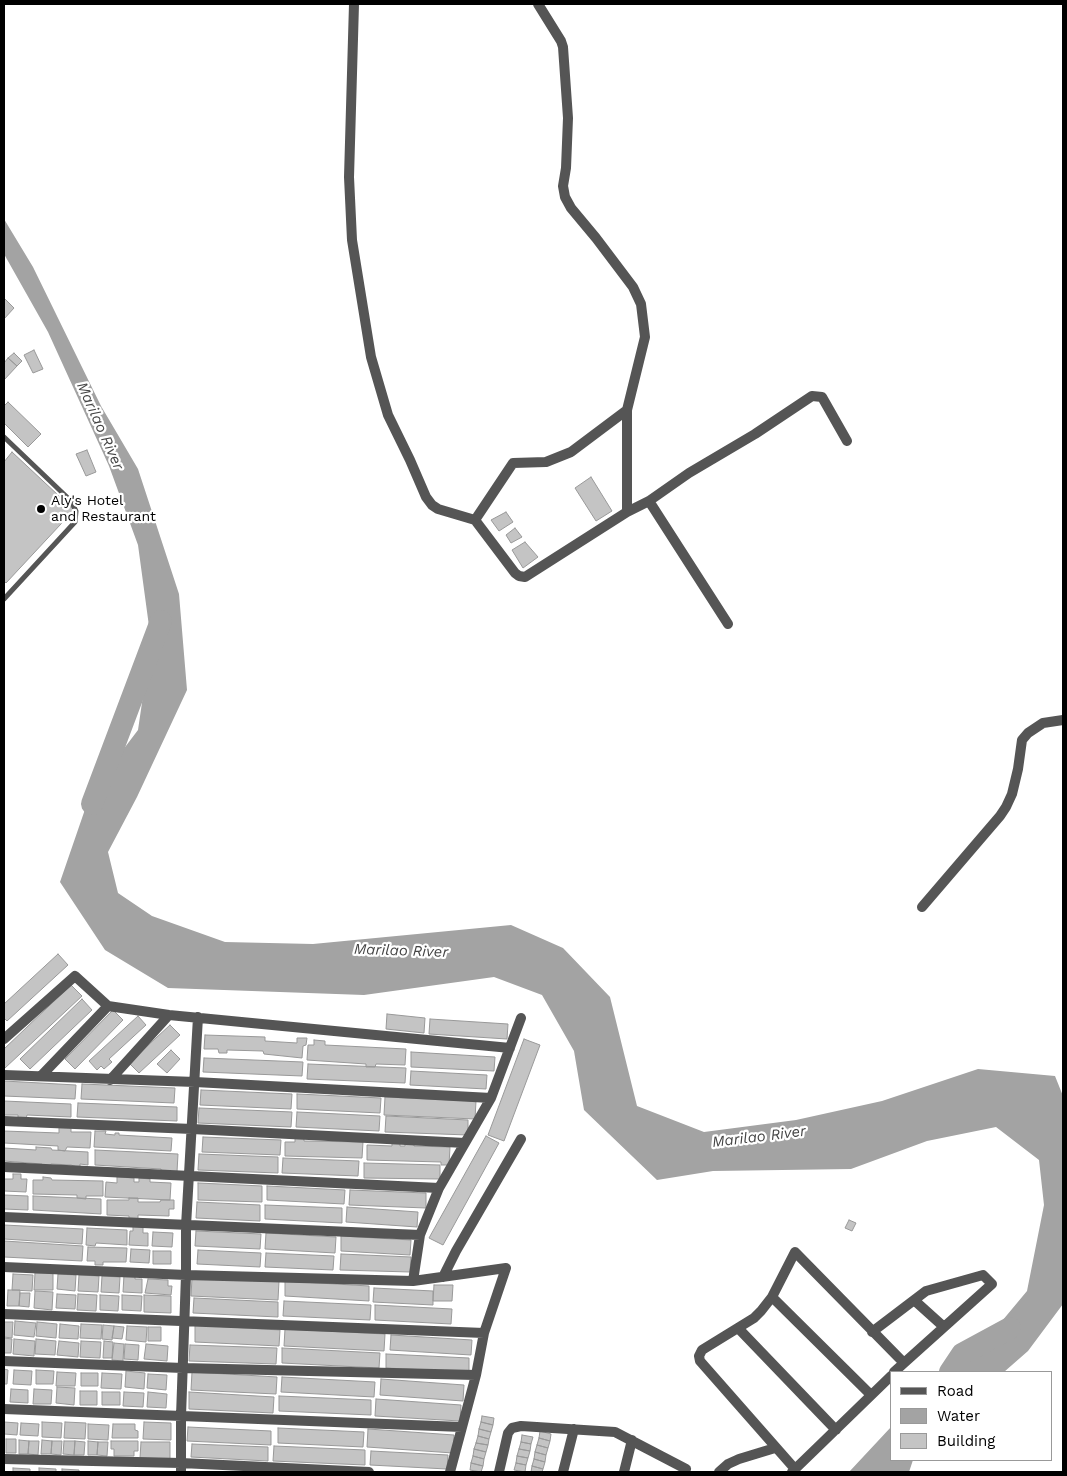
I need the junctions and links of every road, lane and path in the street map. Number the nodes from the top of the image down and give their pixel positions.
1 (354, 4) edge
2 (538, 4) edge
3 (627, 410) junction
4 (4, 437) edge
5 (847, 441) dead end
6 (649, 501) junction
7 (627, 512) junction
8 (475, 520) junction
9 (4, 599) edge
10 (728, 624) dead end
11 (1063, 720) edge
12 (922, 907) dead end
13 (108, 1006) junction
14 (169, 1015) junction
15 (198, 1017) junction
16 (521, 1018) dead end
17 (4, 1039) edge
18 (510, 1048) junction
19 (4, 1075) edge
20 (41, 1076) junction
21 (110, 1080) junction
22 (195, 1082) junction
23 (491, 1098) junction
24 (4, 1121) edge
25 (192, 1129) junction
26 (521, 1139) dead end
27 (465, 1143) junction
28 (4, 1167) edge
29 (190, 1176) junction
30 (438, 1188) junction
31 (4, 1217) edge
32 (186, 1226) junction
33 (420, 1235) junction
34 (4, 1267) edge
35 (186, 1275) junction
36 (443, 1277) junction
37 (413, 1281) junction
38 (772, 1297) junction
39 (914, 1300) junction
40 (4, 1314) edge
41 (185, 1322) junction
42 (944, 1327) junction
43 (738, 1328) junction
44 (872, 1332) junction
45 (484, 1333) junction
46 (4, 1361) edge
47 (904, 1363) junction
48 (183, 1368) junction
49 (895, 1371) edge
50 (476, 1375) junction
51 (890, 1377) edge
52 (871, 1395) junction
53 (4, 1409) edge
54 (181, 1416) junction
55 (462, 1427) junction
56 (574, 1429) junction
57 (836, 1430) junction
58 (632, 1440) junction
59 (775, 1448) junction
60 (4, 1458) edge
61 (181, 1468) edge
62 (793, 1470) edge
63 (369, 1472) edge
64 (450, 1472) edge
65 (498, 1472) edge
66 (563, 1472) edge
67 (624, 1472) edge
68 (686, 1472) edge
69 (719, 1472) edge

1 - 8 street
2 - 3 street
3 - 7 street
3 - 8 street
4 - 9 lane
5 - 6 street
6 - 7 street
6 - 10 street
7 - 8 street
11 - 12 street
13 - 14 street
13 - 17 street
13 - 20 street
14 - 15 street
14 - 21 street
15 - 18 street
15 - 22 street
16 - 18 street
18 - 23 street
19 - 20 street
20 - 21 street
21 - 22 street
22 - 23 street
22 - 25 street
23 - 27 street
24 - 25 street
25 - 27 street
25 - 29 street
26 - 36 street
27 - 30 street
28 - 29 street
29 - 30 street
29 - 32 street
30 - 33 street
31 - 32 street
32 - 33 street
32 - 35 street
33 - 37 street
34 - 35 street
35 - 37 street
35 - 41 street
36 - 37 street
36 - 45 street
38 - 43 street
38 - 44 street
38 - 52 street
39 - 42 street
39 - 42 street
39 - 44 street
40 - 41 street
41 - 45 street
41 - 48 street
42 - 47 street
43 - 57 street
43 - 59 street
44 - 47 street
45 - 50 street
46 - 48 street
47 - 49 street
48 - 50 street
48 - 54 street
50 - 55 street
51 - 52 street
52 - 57 street
53 - 54 street
54 - 55 street
54 - 61 street
55 - 64 street
56 - 58 street
56 - 65 street
56 - 66 street
57 - 62 street
58 - 67 street
58 - 68 street
59 - 62 street
59 - 69 street
60 - 61 street
61 - 63 street

